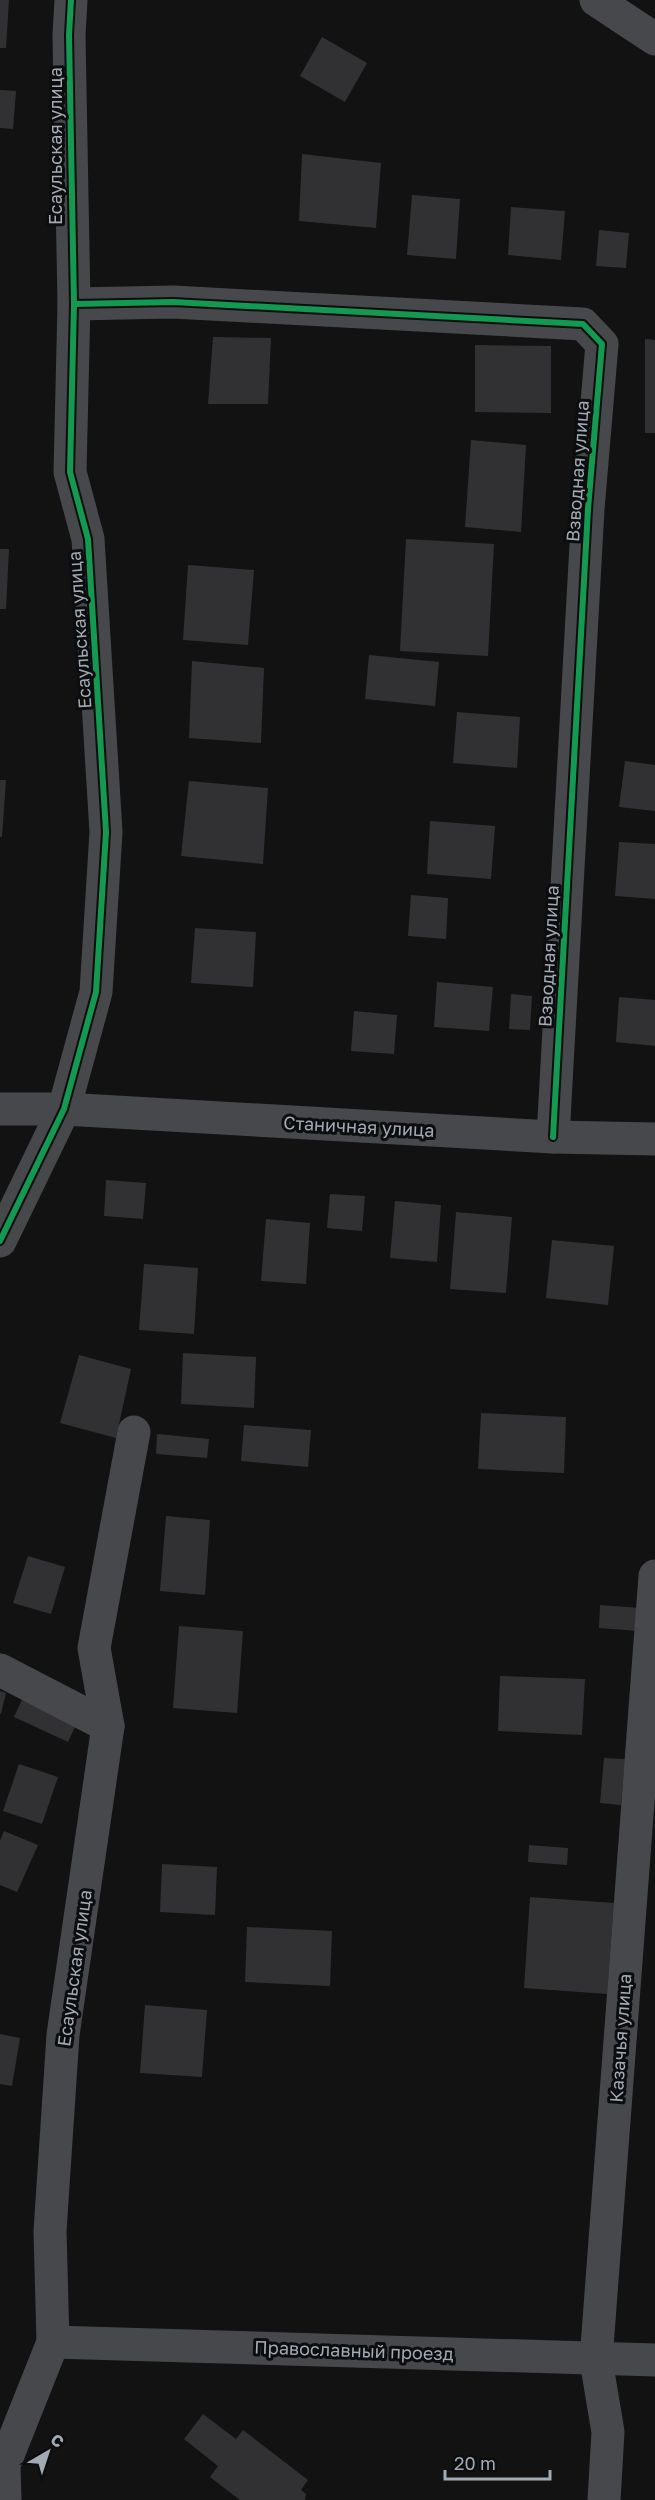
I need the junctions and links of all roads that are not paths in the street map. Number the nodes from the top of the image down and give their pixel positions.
1 (71, 0) edge
2 (596, 0) edge
3 (655, 39) edge
4 (74, 304) junction
5 (0, 1109) edge
6 (64, 1109) junction
7 (553, 1137) junction
8 (655, 1139) edge
9 (0, 1241) edge
10 (134, 1432) dead end
11 (655, 1576) edge
12 (0, 1670) edge
13 (108, 1726) junction
14 (53, 2342) junction
15 (596, 2360) junction
16 (655, 2360) edge
17 (5, 2500) edge
18 (604, 2500) edge

1 - 4 street, Есаульская улица
2 - 3 street
4 - 6 street, Есаульская улица
4 - 7 street, Взводная улица
5 - 6 street, Станичная улица
6 - 7 street, Станичная улица
6 - 9 street, Есаульская улица
7 - 8 street, Станичная улица
10 - 13 street, Есаульская улица
11 - 15 street, Казачья улица
12 - 13 street
13 - 14 street, Есаульская улица
14 - 15 street, Православный проезд
14 - 17 street, Есаульская улица
15 - 16 street, Православный проезд
15 - 18 street, Казачья улица

